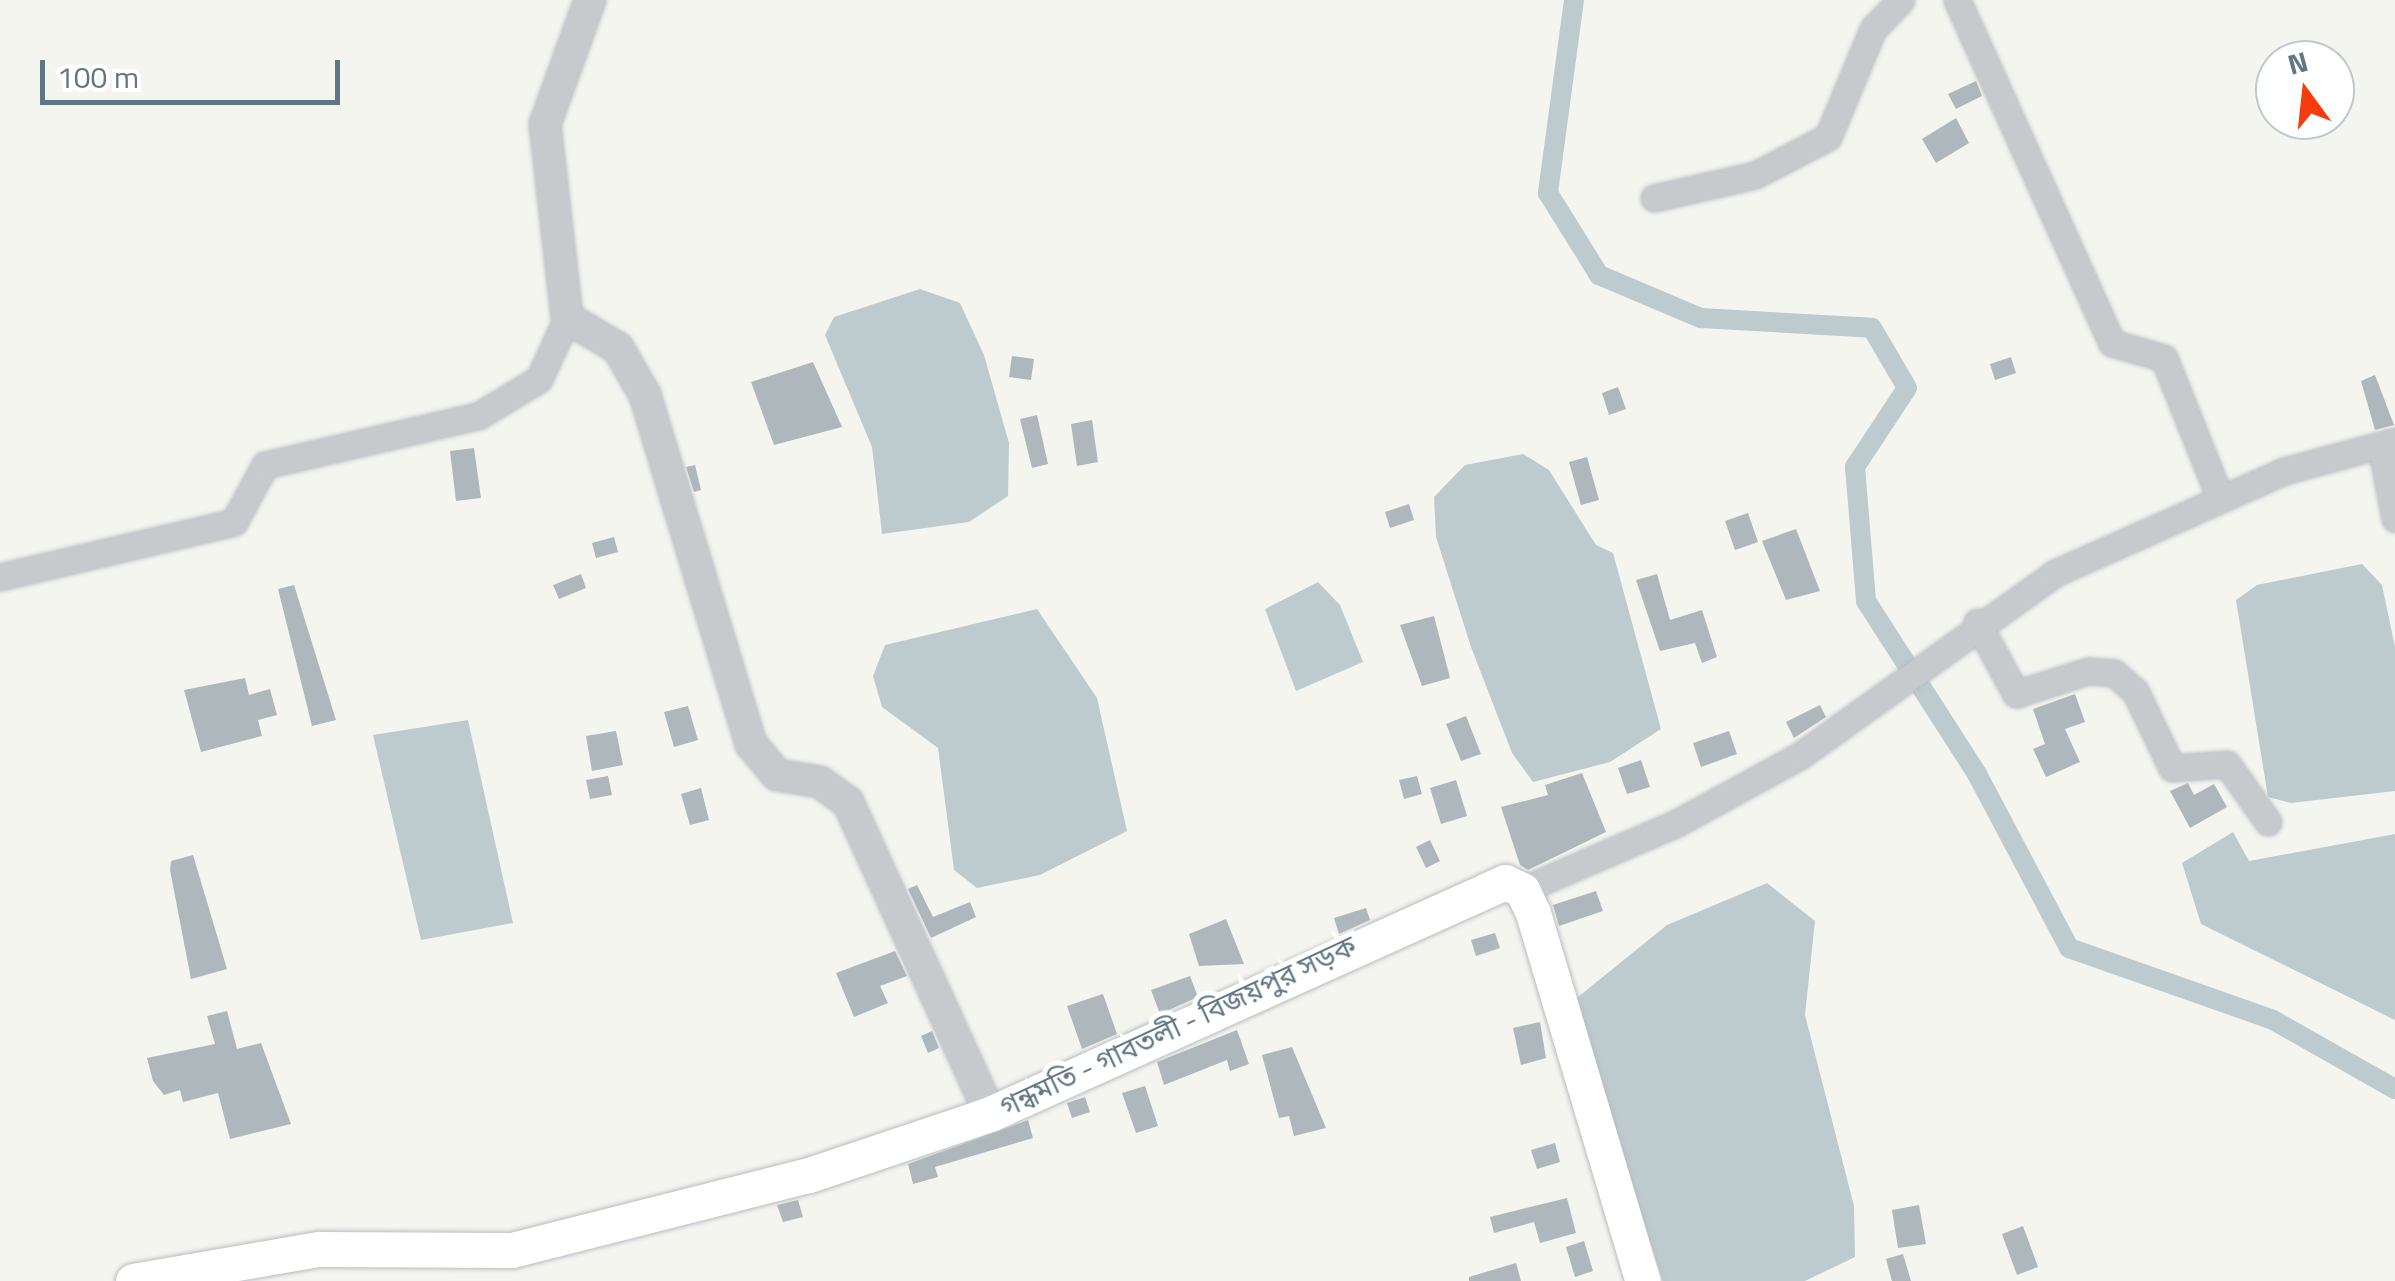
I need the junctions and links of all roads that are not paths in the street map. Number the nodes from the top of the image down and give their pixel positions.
1 (590, 0) edge
2 (1900, 0) edge
3 (1958, 0) edge
4 (1654, 198) dead end
5 (567, 318) junction
6 (2388, 444) edge
7 (2220, 498) junction
8 (2395, 518) edge
9 (0, 577) edge
10 (1967, 629) junction
11 (2268, 822) dead end
12 (1522, 890) junction
13 (990, 1114) junction
14 (213, 1272) edge
15 (133, 1281) edge
16 (1643, 1281) edge

1 - 5 street
2 - 4 street
3 - 7 street
5 - 9 street
5 - 13 street
6 - 7 street
6 - 8 street
7 - 10 street
10 - 11 street
10 - 12 street
12 - 13 main road, গন্ধমতি - গাবতলী - বিজয়পুর সড়ক
12 - 16 main road
13 - 14 main road, গন্ধমতি - গাবতলী - বিজয়পুর সড়ক
14 - 15 main road, গন্ধমতি - গাবতলী - বিজয়পুর সড়ক

